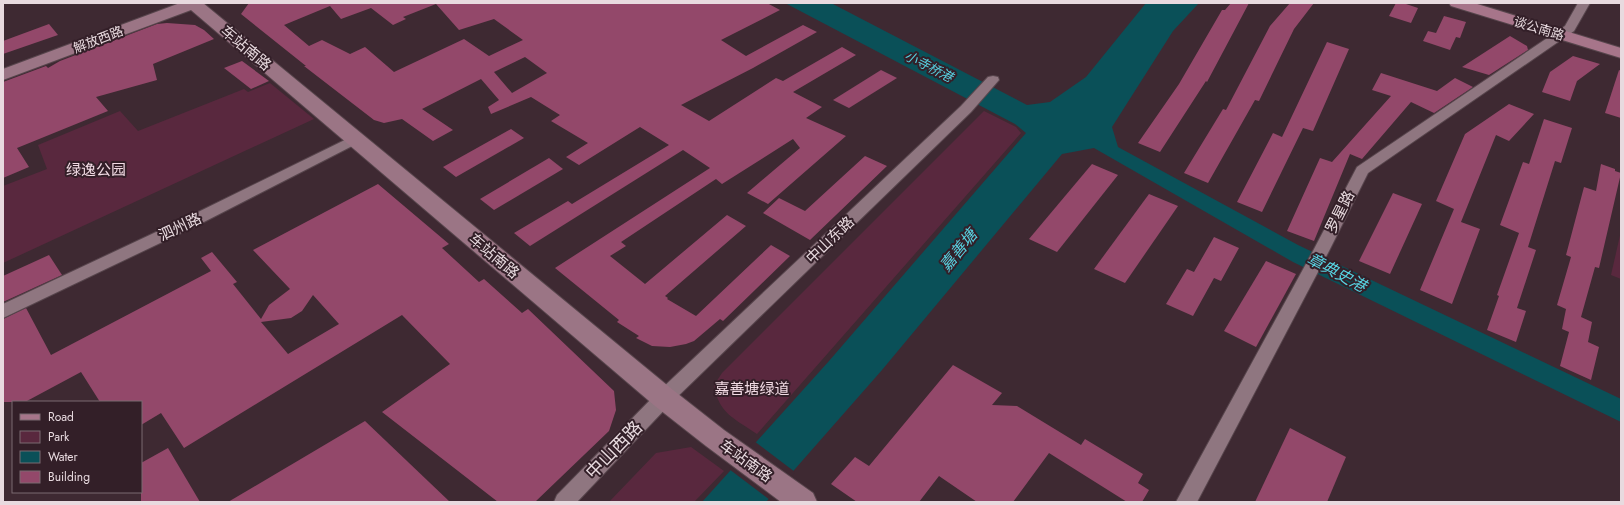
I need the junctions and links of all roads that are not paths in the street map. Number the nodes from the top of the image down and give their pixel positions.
1 (189, 3) edge
2 (1457, 3) edge
3 (1483, 3) edge
4 (1584, 3) edge
5 (1566, 31) junction
6 (1621, 44) edge
7 (1621, 53) edge
8 (3, 67) edge
9 (3, 75) edge
10 (993, 80) dead end
11 (355, 139) junction
12 (3, 311) edge
13 (664, 398) junction
14 (564, 502) edge
15 (803, 502) edge
16 (1186, 502) edge

1 - 8 street, 解放西路
1 - 9 street, 解放西路
1 - 11 street, 车站南路
2 - 5 main road, 谈公南路
3 - 5 main road, 谈公南路
4 - 5 street, 罗星路
5 - 6 main road, 谈公南路
5 - 7 main road, 谈公南路
5 - 16 street, 罗星路
10 - 13 street, 中山东路
11 - 12 street, 泗州路
11 - 13 street, 车站南路
13 - 14 street, 中山西路
13 - 15 street, 车站南路

